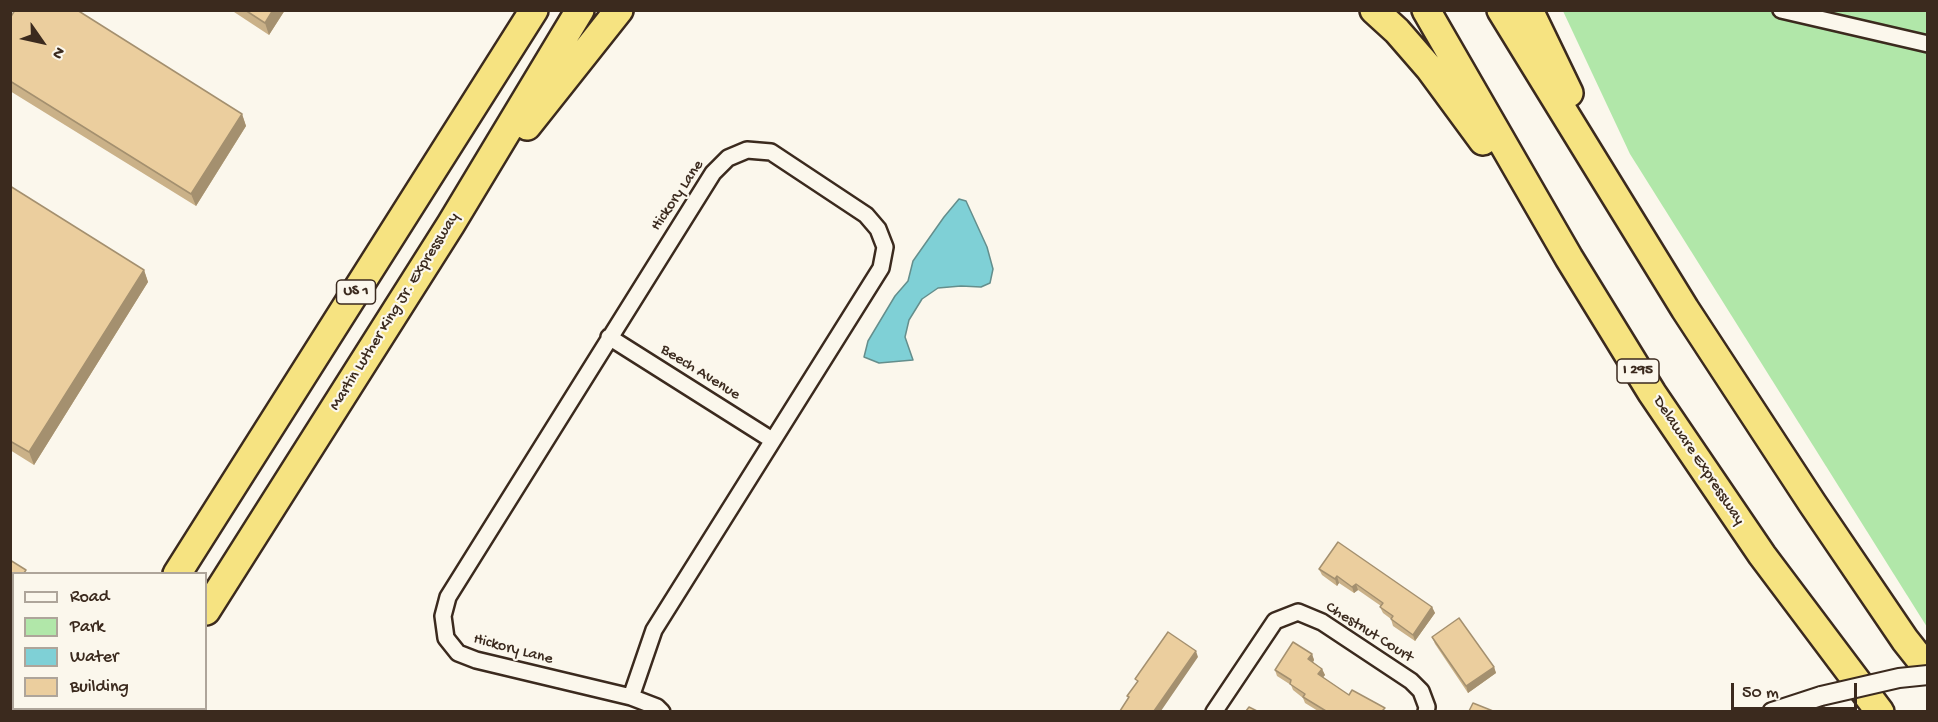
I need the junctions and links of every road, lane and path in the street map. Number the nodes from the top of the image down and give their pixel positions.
1 (534, 10) edge
2 (580, 10) edge
3 (619, 10) edge
4 (1374, 10) edge
5 (1426, 10) edge
6 (1502, 10) edge
7 (1529, 10) edge
8 (1781, 10) edge
9 (1928, 44) edge
10 (1631, 221) junction
11 (451, 224) junction
12 (1569, 258) junction
13 (609, 337) junction
14 (772, 440) junction
15 (178, 572) edge
16 (207, 609) edge
17 (1928, 669) edge
18 (1928, 675) edge
19 (631, 697) junction
20 (662, 711) edge
21 (1214, 711) edge
22 (1426, 711) edge
23 (1772, 711) edge
24 (1880, 711) edge

1 - 15 highway, US 1
2 - 11 highway, Martin Luther King Jr. Expressway / US 1
3 - 11 highway
4 - 12 highway
5 - 12 highway, Delaware Expressway / I 295
6 - 10 highway
7 - 10 highway
8 - 9 street
10 - 17 highway
11 - 16 highway, Martin Luther King Jr. Expressway / US 1
12 - 24 highway, Delaware Expressway / I 295
13 - 14 street, Beech Avenue
13 - 14 street, Hickory Lane
13 - 19 street, Hickory Lane
14 - 19 street, Hickory Lane
18 - 23 street, bridge
19 - 20 street, Hickory Lane
21 - 22 street, Chestnut Court

